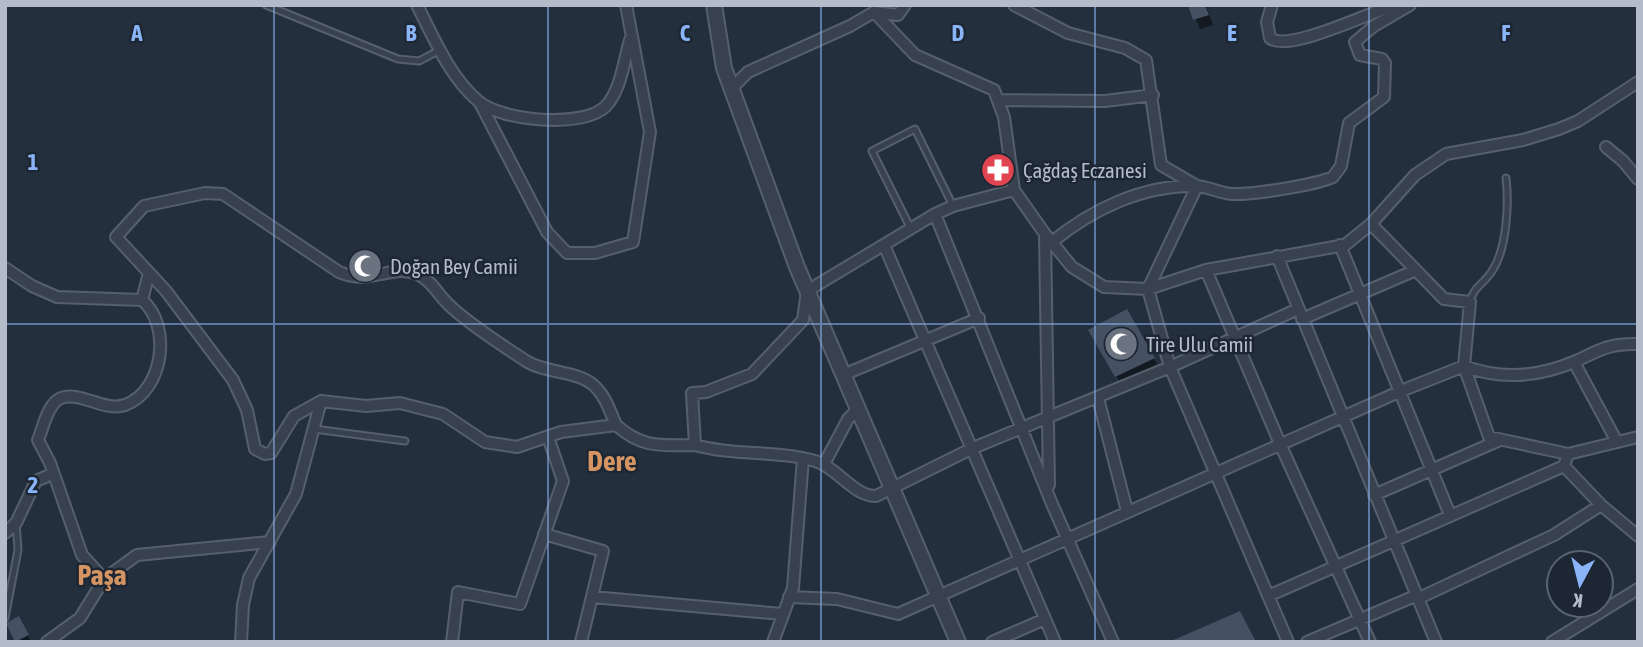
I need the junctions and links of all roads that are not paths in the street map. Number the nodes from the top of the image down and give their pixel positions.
1 (266, 5) edge
2 (417, 5) edge
3 (626, 5) edge
4 (714, 5) edge
5 (905, 5) edge
6 (1014, 5) edge
7 (1272, 5) edge
8 (1395, 5) edge
9 (1410, 5) edge
10 (874, 12) junction
11 (630, 37) junction
12 (440, 50) junction
13 (1638, 82) edge
14 (731, 89) junction
15 (1153, 95) junction
16 (998, 100) junction
17 (480, 103) junction
18 (1606, 147) dead end
19 (1506, 178) dead end
20 (1638, 178) edge
21 (1197, 186) junction
22 (1014, 190) junction
23 (953, 206) junction
24 (935, 214) junction
25 (1371, 224) junction
26 (911, 229) junction
27 (1049, 238) junction
28 (1340, 245) junction
29 (884, 246) junction
30 (1277, 256) junction
31 (5, 268) edge
32 (1206, 270) junction
33 (1416, 270) junction
34 (149, 273) junction
35 (1148, 289) junction
36 (807, 291) junction
37 (1358, 294) junction
38 (142, 300) junction
39 (1470, 302) junction
40 (1300, 314) junction
41 (979, 318) junction
42 (1235, 338) junction
43 (927, 341) junction
44 (1638, 344) edge
45 (1574, 362) junction
46 (1464, 366) junction
47 (1170, 368) junction
48 (843, 375) junction
49 (1398, 392) junction
50 (1098, 398) junction
51 (321, 401) junction
52 (857, 410) junction
53 (1341, 417) junction
54 (1048, 419) junction
55 (615, 425) junction
56 (314, 429) junction
57 (1025, 429) junction
58 (548, 437) junction
59 (1638, 437) edge
60 (1500, 440) junction
61 (405, 441) dead end
62 (1617, 442) junction
63 (695, 445) junction
64 (1281, 446) junction
65 (973, 448) junction
66 (1568, 454) junction
67 (803, 458) junction
68 (824, 464) junction
69 (1564, 466) junction
70 (1215, 472) junction
71 (1433, 472) junction
72 (52, 474) junction
73 (892, 488) junction
74 (1049, 495) junction
75 (1374, 495) junction
76 (1601, 505) junction
77 (1127, 511) junction
78 (1450, 515) junction
79 (16, 523) junction
80 (5, 533) edge
81 (544, 534) junction
82 (1638, 536) edge
83 (1067, 538) junction
84 (1393, 541) junction
85 (270, 542) junction
86 (1020, 558) junction
87 (1336, 564) junction
88 (104, 579) junction
89 (1638, 589) edge
90 (938, 593) junction
91 (1268, 596) junction
92 (592, 597) junction
93 (789, 597) junction
94 (1416, 597) junction
95 (782, 614) junction
96 (5, 618) edge
97 (1360, 618) junction
98 (1045, 619) junction
99 (47, 642) edge
100 (241, 642) edge
101 (452, 642) edge
102 (581, 642) edge
103 (774, 642) edge
104 (958, 642) edge
105 (992, 642) edge
106 (1055, 642) edge
107 (1113, 642) edge
108 (1288, 642) edge
109 (1307, 642) edge
110 (1370, 642) edge
111 (1436, 642) edge
112 (1552, 642) edge

1 - 12 lane
2 - 12 street
3 - 11 street
4 - 14 street
5 - 10 street
6 - 15 street
7 - 8 street
9 - 21 street
10 - 14 street
10 - 16 street
11 - 17 street
11 - 17 street
12 - 17 street
13 - 25 street
14 - 36 street
15 - 16 street
15 - 21 street
16 - 22 street
18 - 20 street
19 - 39 lane
21 - 27 street
21 - 35 street
22 - 23 street
22 - 27 street
23 - 24 street
23 - 26 lane
24 - 26 street
24 - 41 street
25 - 28 street
25 - 33 street
26 - 29 street
27 - 35 street
27 - 54 street
28 - 30 street
28 - 37 street
29 - 36 street
29 - 43 street
30 - 32 street
30 - 40 street
31 - 38 street
32 - 35 street
32 - 42 street
33 - 37 street
33 - 39 street
34 - 38 street
34 - 51 street
34 - 55 street
35 - 47 street
36 - 48 street
36 - 63 street
37 - 40 street
37 - 49 street
38 - 72 street
39 - 46 street
40 - 42 street
40 - 53 street
41 - 43 street
41 - 57 street
42 - 47 street
42 - 64 street
43 - 48 street
43 - 65 street
44 - 45 street
45 - 46 street
45 - 62 street
46 - 49 street
46 - 60 street
47 - 50 street
47 - 70 street
48 - 52 street
49 - 53 street
49 - 71 street
50 - 54 street
50 - 77 street
51 - 56 street
51 - 58 street
52 - 68 street
52 - 73 street
53 - 64 street
53 - 75 street
54 - 57 street
54 - 74 street
55 - 58 street
55 - 63 street
56 - 61 lane
56 - 85 street
57 - 65 street
57 - 74 street
58 - 81 street
59 - 62 street
60 - 66 street
60 - 71 street
62 - 66 street
63 - 67 street
64 - 70 street
64 - 87 street
65 - 73 street
65 - 86 street
66 - 69 street
67 - 68 street
67 - 93 street
68 - 73 street
69 - 76 street
69 - 78 street
70 - 77 street
70 - 91 street
71 - 75 street
71 - 78 street
72 - 79 street
72 - 88 street
73 - 90 street
74 - 83 street
75 - 84 street
76 - 82 street
76 - 94 street
77 - 83 street
78 - 84 street
79 - 80 street
79 - 96 lane
81 - 92 street
81 - 101 street
83 - 86 street
83 - 107 street
84 - 87 street
84 - 94 street
85 - 88 street
85 - 100 street
86 - 90 street
86 - 98 street
87 - 91 street
87 - 97 street
88 - 99 street
89 - 112 street
90 - 93 street
90 - 104 street
91 - 108 street
92 - 95 street
92 - 102 street
93 - 95 street
94 - 97 street
94 - 111 street
95 - 103 street
97 - 109 street
97 - 110 street
98 - 105 street
98 - 106 street

